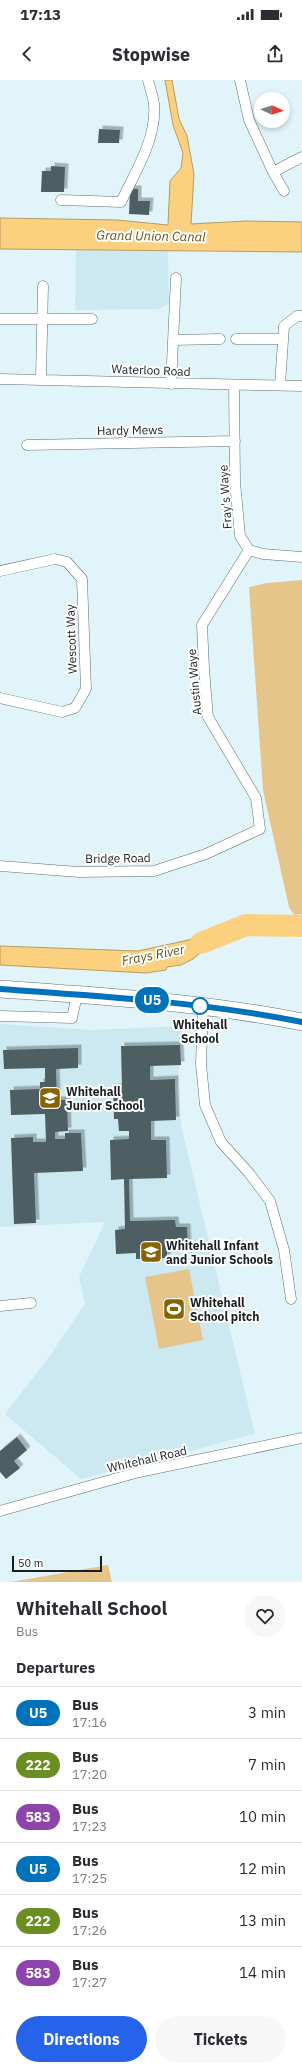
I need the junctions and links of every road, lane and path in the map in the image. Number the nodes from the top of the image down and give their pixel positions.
1 (148, 80) edge
2 (240, 80) edge
3 (302, 157) edge
4 (273, 172) junction
5 (284, 191) dead end
6 (61, 200) dead end
7 (176, 278) dead end
8 (43, 286) dead end
9 (302, 316) edge
10 (0, 319) edge
11 (42, 319) junction
12 (92, 319) dead end
13 (236, 339) dead end
14 (283, 339) junction
15 (173, 340) junction
16 (220, 340) dead end
17 (0, 378) edge
18 (41, 378) junction
19 (171, 384) junction
20 (234, 385) junction
21 (280, 385) junction
22 (302, 386) edge
23 (235, 441) junction
24 (27, 445) dead end
25 (249, 550) junction
26 (302, 557) edge
27 (0, 571) edge
28 (0, 698) edge
29 (254, 833) joint
30 (0, 866) edge
31 (0, 989) edge
32 (77, 995) junction
33 (203, 1006) junction
34 (0, 1016) edge
35 (302, 1022) edge
36 (291, 1299) dead end
37 (31, 1303) dead end
38 (0, 1306) edge
39 (302, 1438) edge
40 (0, 1511) edge

1 - 6 street
2 - 4 street
3 - 4 street
4 - 5 street
7 - 15 street
8 - 11 street
9 - 14 street
10 - 11 street
11 - 12 street
11 - 18 street
13 - 14 street
14 - 21 street
15 - 16 street
15 - 19 street
17 - 18 street, Waterloo Road
18 - 19 street, Waterloo Road
19 - 20 street, Waterloo Road
20 - 21 street, Waterloo Road
20 - 23 street, Fray's Waye
21 - 22 street, Waterloo Road
23 - 24 street, Hardy Mews
23 - 25 street, Fray's Waye
25 - 26 street
25 - 29 street, Austin Waye
27 - 28 street, Wescott Way
29 - 30 street, Bridge Road
31 - 32 main road
32 - 33 main road
32 - 34 street
33 - 35 main road
33 - 36 street
37 - 38 street
39 - 40 street, Whitehall Road

